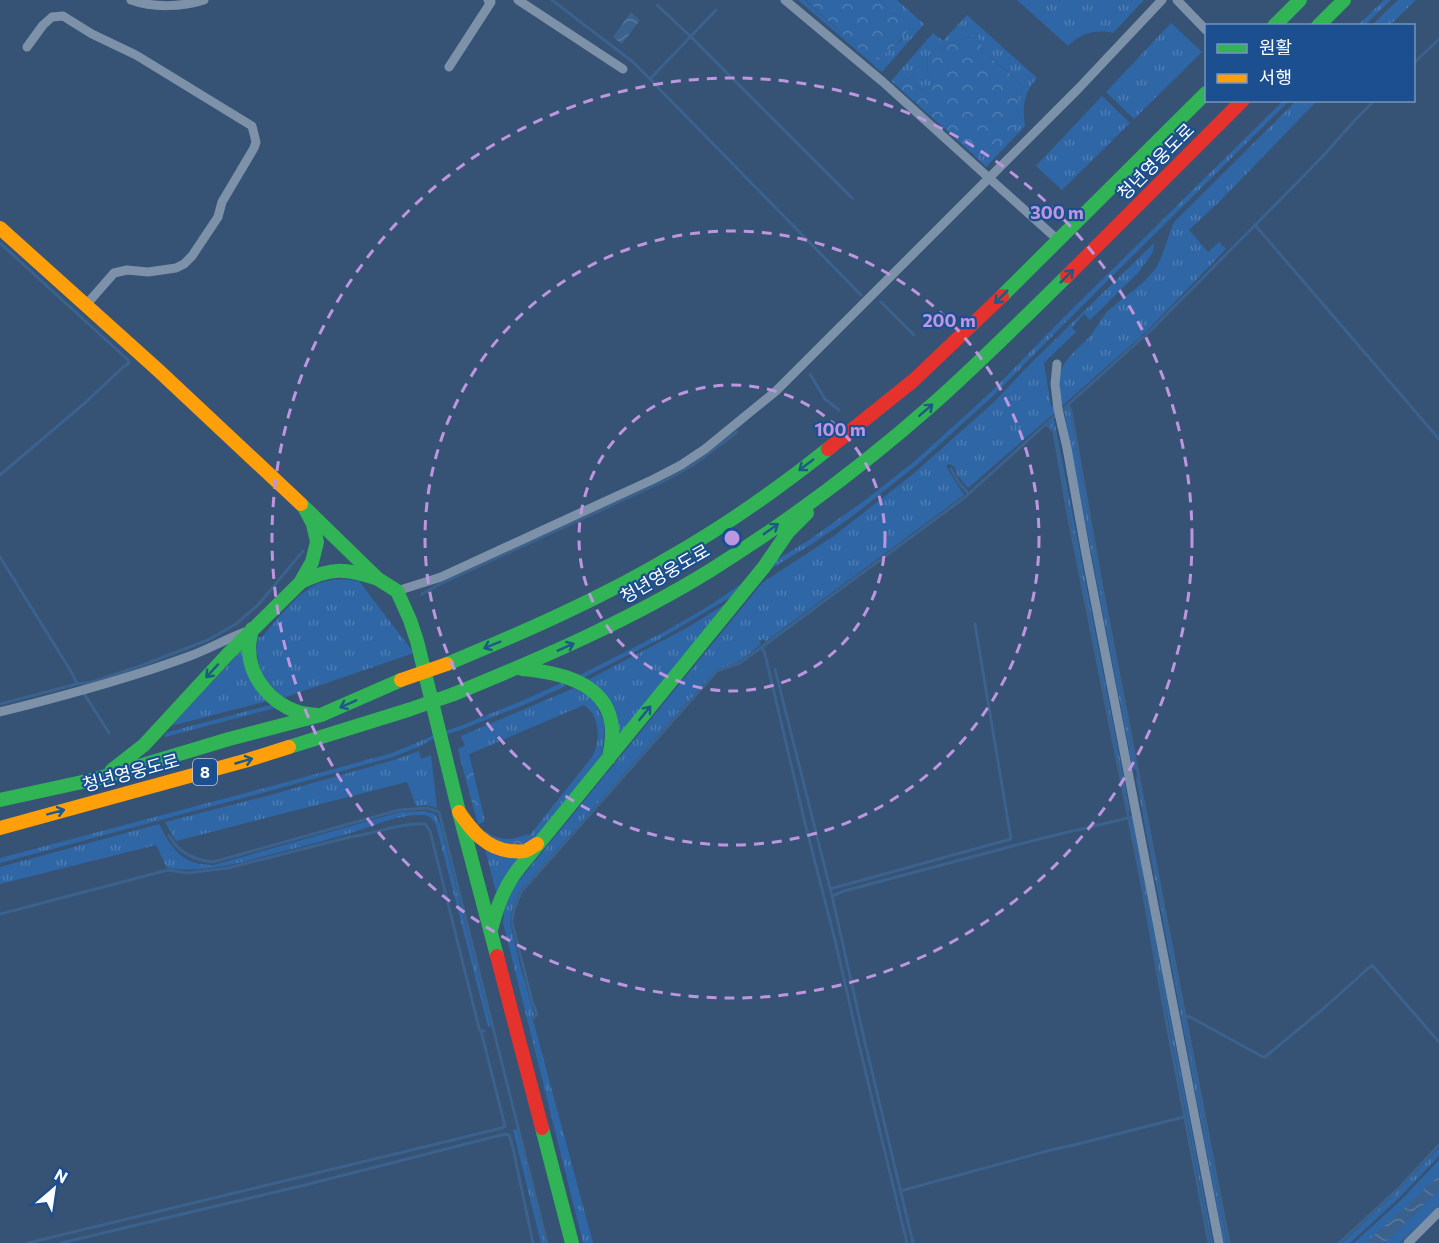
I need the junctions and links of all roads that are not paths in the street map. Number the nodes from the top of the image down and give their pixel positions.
1 (131, 0) edge
2 (204, 0) edge
3 (488, 0) edge
4 (518, 0) edge
5 (785, 0) edge
6 (1162, 0) edge
7 (1177, 0) edge
8 (1300, 0) edge
9 (1344, 0) edge
10 (1276, 24) edge
11 (1320, 24) edge
12 (1205, 29) edge
13 (27, 47) dead end
14 (449, 67) dead end
15 (623, 69) dead end
16 (1205, 94) edge
17 (1241, 102) edge
18 (989, 178) junction
19 (0, 228) edge
20 (1058, 240) junction
21 (86, 305) junction
22 (1057, 364) dead end
23 (853, 469) junction
24 (304, 507) junction
25 (378, 579) junction
26 (300, 583) junction
27 (397, 591) junction
28 (252, 629) junction
29 (519, 668) junction
30 (0, 712) edge
31 (321, 715) junction
32 (608, 759) junction
33 (96, 779) junction
34 (0, 800) edge
35 (459, 812) junction
36 (0, 828) edge
37 (541, 842) junction
38 (491, 930) junction
39 (1439, 1212) edge
40 (572, 1243) edge
41 (1219, 1243) edge
42 (1408, 1243) edge

1 - 2 street
3 - 14 street
4 - 15 street
5 - 18 street
6 - 18 street
7 - 12 street
8 - 10 main road
9 - 11 main road
13 - 21 street
16 - 20 main road, 청년영웅도로 / 8
23 -> 17 main road, 청년영웅도로 / 8
18 - 20 street
18 - 27 street
19 - 21 main road
20 -> 31 main road, 청년영웅도로 / 8, bridge
21 - 24 main road
22 - 41 street
29 -> 23 main road, 청년영웅도로 / 8
32 -> 23 main road
24 - 25 main road
24 - 26 main road
25 - 26 main road
25 - 27 main road
26 - 28 main road
27 - 35 main road
28 - 30 street
28 - 31 main road
28 -> 33 main road
29 - 32 main road
36 -> 29 main road, 청년영웅도로 / 8, bridge
31 - 33 main road, 청년영웅도로 / 8
32 - 37 main road
33 - 34 main road, 청년영웅도로 / 8
35 - 37 main road
35 - 38 main road
37 - 38 main road
38 - 40 main road
39 - 42 street

